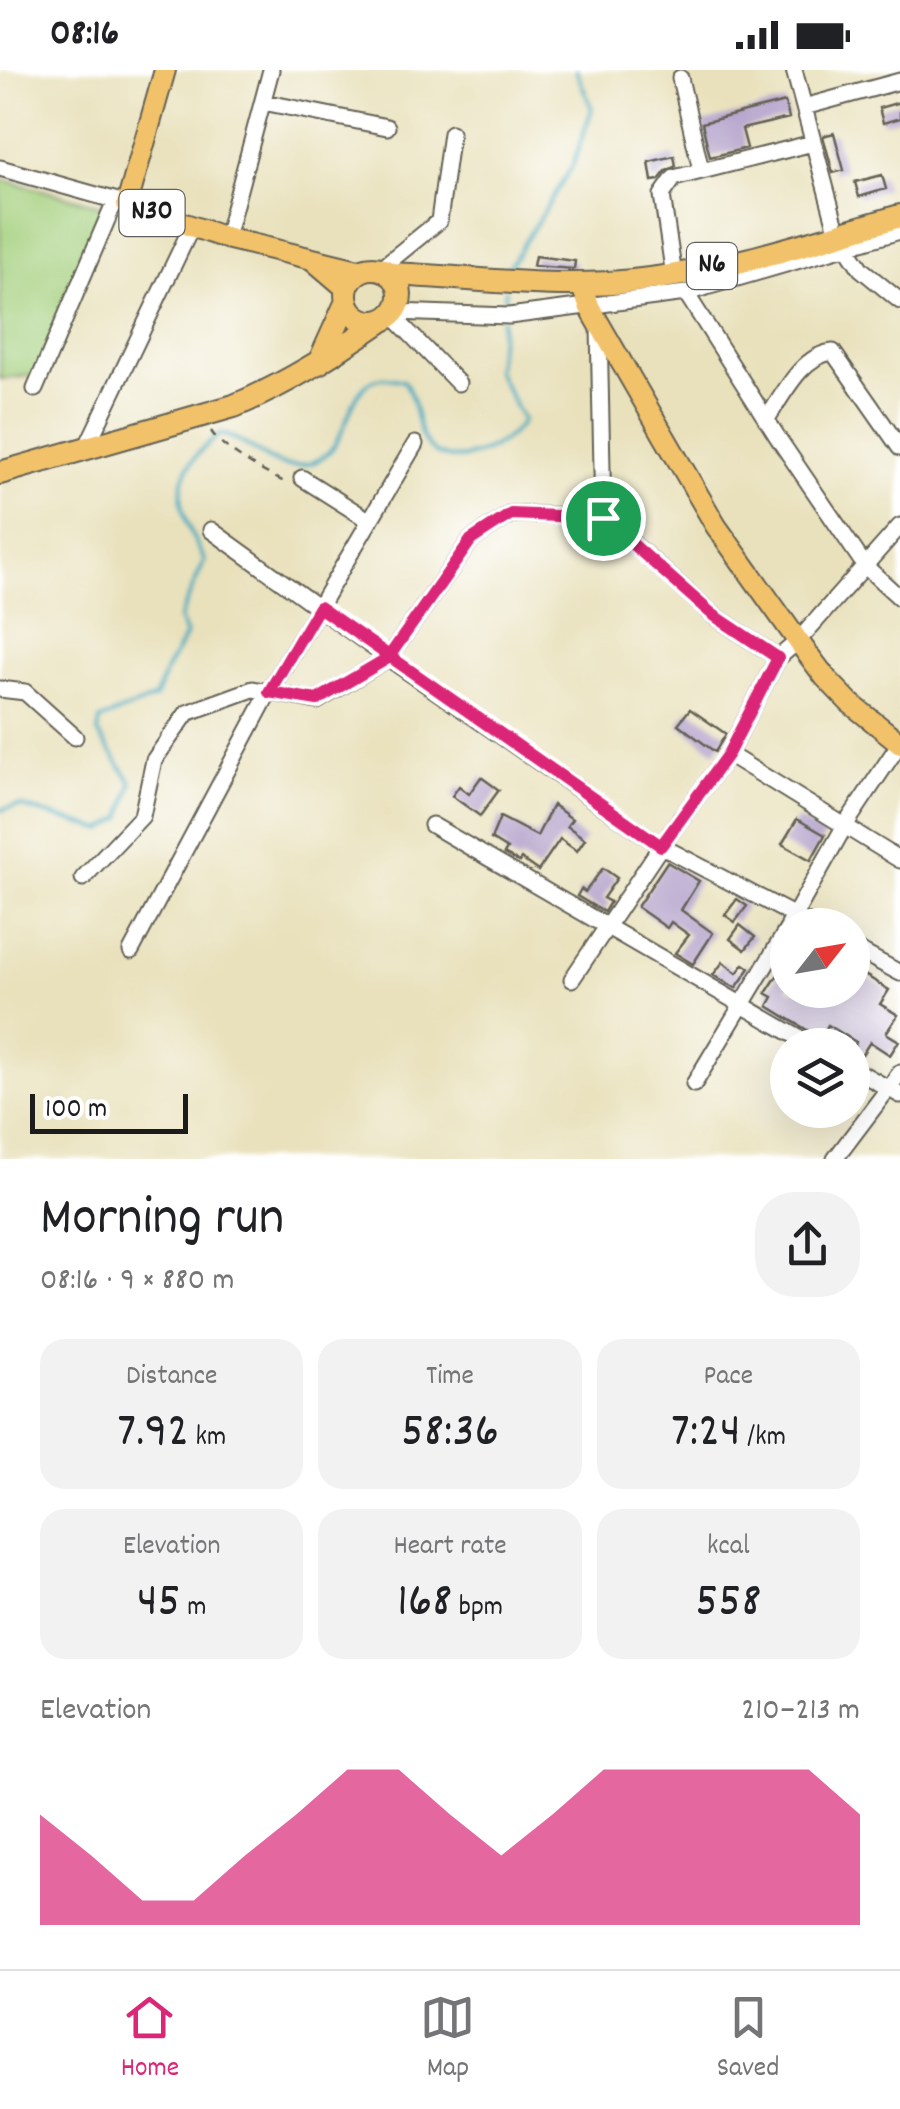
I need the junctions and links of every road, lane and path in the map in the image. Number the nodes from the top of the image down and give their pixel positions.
1 (165, 70) edge
2 (271, 70) edge
3 (794, 70) edge
4 (680, 78) dead end
5 (900, 81) edge
6 (263, 102) junction
7 (804, 107) junction
8 (387, 127) dead end
9 (451, 133) dead end
10 (814, 142) junction
11 (0, 168) edge
12 (701, 170) junction
13 (121, 202) junction
14 (900, 216) edge
15 (192, 226) junction
16 (900, 231) edge
17 (226, 238) junction
18 (842, 240) junction
19 (454, 276) junction
20 (365, 281) junction
21 (581, 284) junction
22 (680, 284) junction
23 (900, 301) edge
24 (391, 313) junction
25 (594, 316) junction
26 (319, 363) junction
27 (458, 384) dead end
28 (35, 389) dead end
29 (766, 420) junction
30 (212, 434) dead end
31 (415, 444) dead end
32 (87, 446) junction
33 (900, 448) edge
34 (0, 472) edge
35 (302, 478) joint
36 (603, 518) junction
37 (370, 521) junction
38 (900, 526) edge
39 (211, 530) dead end
40 (865, 566) junction
41 (900, 598) edge
42 (319, 607) junction
43 (798, 641) junction
44 (388, 658) junction
45 (778, 658) junction
46 (0, 689) edge
47 (269, 692) junction
48 (75, 737) dead end
49 (900, 743) edge
50 (728, 754) junction
51 (432, 825) dead end
52 (844, 827) junction
53 (661, 846) junction
54 (900, 860) edge
55 (83, 878) dead end
56 (798, 908) edge
57 (770, 911) edge
58 (608, 926) junction
59 (131, 951) dead end
60 (770, 956) edge
61 (870, 957) edge
62 (900, 973) edge
63 (572, 979) dead end
64 (740, 1006) junction
65 (780, 1028) edge
66 (900, 1073) edge
67 (870, 1078) edge
68 (694, 1084) dead end
69 (895, 1092) edge
70 (835, 1159) edge

1 - 13 main road, N30
2 - 6 street
3 - 7 street
4 - 12 street
5 - 7 street
6 - 8 street
6 - 17 street
7 - 10 street
9 - 20 street
10 - 12 street
10 - 18 street
11 - 13 street
12 - 22 street
13 - 15 main road, N30
13 - 28 street
14 - 18 highway, N6
15 - 17 main road, N30
15 - 32 street
16 - 18 street
17 - 20 main road, N30
18 - 22 highway, N6
18 - 23 street
19 - 20 highway, N6
19 - 21 highway, N6
19 - 24 highway
20 - 24 highway
20 - 24 highway
20 - 26 highway
21 - 22 highway, N6
21 - 25 main road
22 - 25 street
22 - 29 street
24 - 25 street
24 - 26 highway
24 - 27 street
25 - 36 street
25 - 43 main road
26 - 32 highway
29 - 33 street
29 - 40 street
30 - 35 path
31 - 37 street
32 - 34 highway
35 - 37 street
36 - 44 street
36 - 45 street
37 - 42 street
38 - 40 street
39 - 42 street
40 - 41 street
40 - 43 street
42 - 44 street
42 - 47 street
43 - 45 street
43 - 49 main road
44 - 47 street
44 - 53 street
45 - 50 street
46 - 48 street
47 - 55 street
47 - 59 street
49 - 52 street
50 - 52 street
50 - 53 street
51 - 58 street
52 - 54 street
52 - 56 street
53 - 57 street
53 - 58 street
58 - 63 street
58 - 64 street
60 - 64 street
61 - 62 street
64 - 65 street
64 - 68 street
66 - 69 street
67 - 69 street
69 - 70 street

